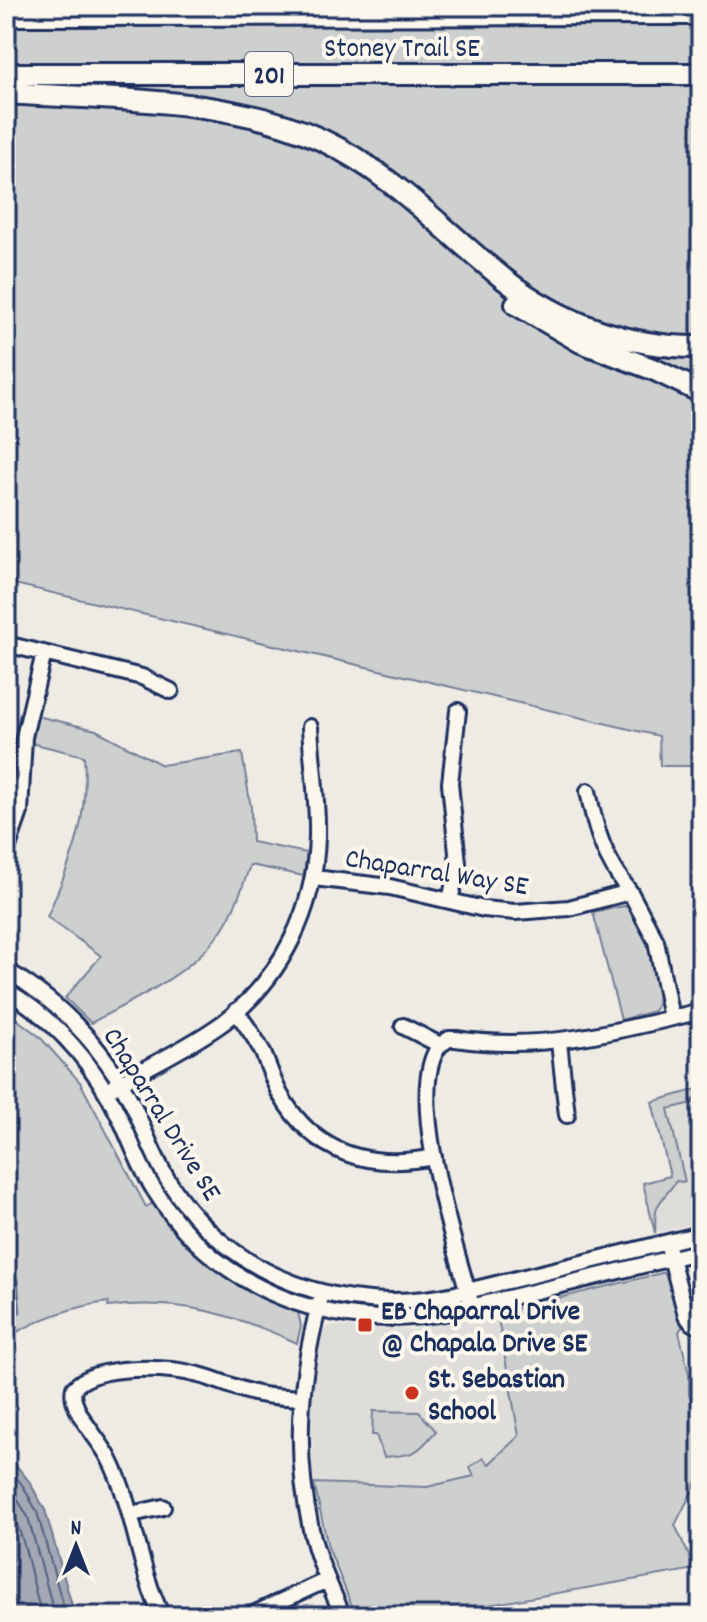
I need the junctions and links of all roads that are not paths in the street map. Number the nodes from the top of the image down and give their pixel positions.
1 (701, 14) edge
2 (6, 15) edge
3 (6, 74) edge
4 (701, 74) edge
5 (6, 93) edge
6 (380, 174) junction
7 (701, 347) edge
8 (701, 392) edge
9 (6, 644) edge
10 (44, 653) junction
11 (171, 691) dead end
12 (458, 711) dead end
13 (310, 727) dead end
14 (588, 791) dead end
15 (6, 852) edge
16 (314, 878) junction
17 (630, 892) junction
18 (450, 901) junction
19 (6, 970) edge
20 (6, 990) edge
21 (236, 1011) junction
22 (701, 1011) edge
23 (671, 1018) junction
24 (403, 1026) dead end
25 (559, 1042) junction
26 (440, 1045) junction
27 (121, 1083) junction
28 (106, 1092) junction
29 (567, 1115) dead end
30 (434, 1157) junction
31 (701, 1234) edge
32 (667, 1242) junction
33 (701, 1251) edge
34 (671, 1258) junction
35 (468, 1291) junction
36 (322, 1294) junction
37 (473, 1307) junction
38 (318, 1310) junction
39 (701, 1327) edge
40 (301, 1398) junction
41 (163, 1507) dead end
42 (132, 1514) junction
43 (327, 1580) junction
44 (162, 1616) edge
45 (249, 1616) edge
46 (343, 1616) edge

1 - 2 highway, Stoney Trail SE / 201
3 - 4 highway, Stoney Trail SE / 201
5 - 6 highway
6 - 7 highway
6 - 8 highway
9 - 10 street
10 - 11 street
10 - 15 street
12 - 18 street
13 - 16 street
14 - 17 street
16 - 18 street, Chaparral Way SE
16 - 21 street, Chaparral Way SE
17 - 18 street, Chaparral Way SE
17 - 23 street
19 - 27 street, Chaparral Drive SE
20 - 28 street, Chaparral Drive SE
21 - 27 street, Chaparral Way SE
21 - 30 street
22 - 23 street
23 - 25 street
24 - 26 street
25 - 26 street
25 - 29 street
26 - 30 street
27 - 28 street, Chaparral Way SE
27 - 36 street, Chaparral Drive SE
28 - 38 street, Chaparral Drive SE
30 - 35 street
31 - 32 street, Chaparral Drive SE
32 - 34 street
32 - 35 street, Chaparral Drive SE
33 - 34 street, Chaparral Drive SE
34 - 37 street, Chaparral Drive SE
34 - 39 street
35 - 36 street, Chaparral Drive SE
35 - 37 street
36 - 38 street
37 - 38 street, Chaparral Drive SE
38 - 40 street
40 - 42 street
40 - 43 street
41 - 42 street
42 - 44 street
43 - 45 street
43 - 46 street

